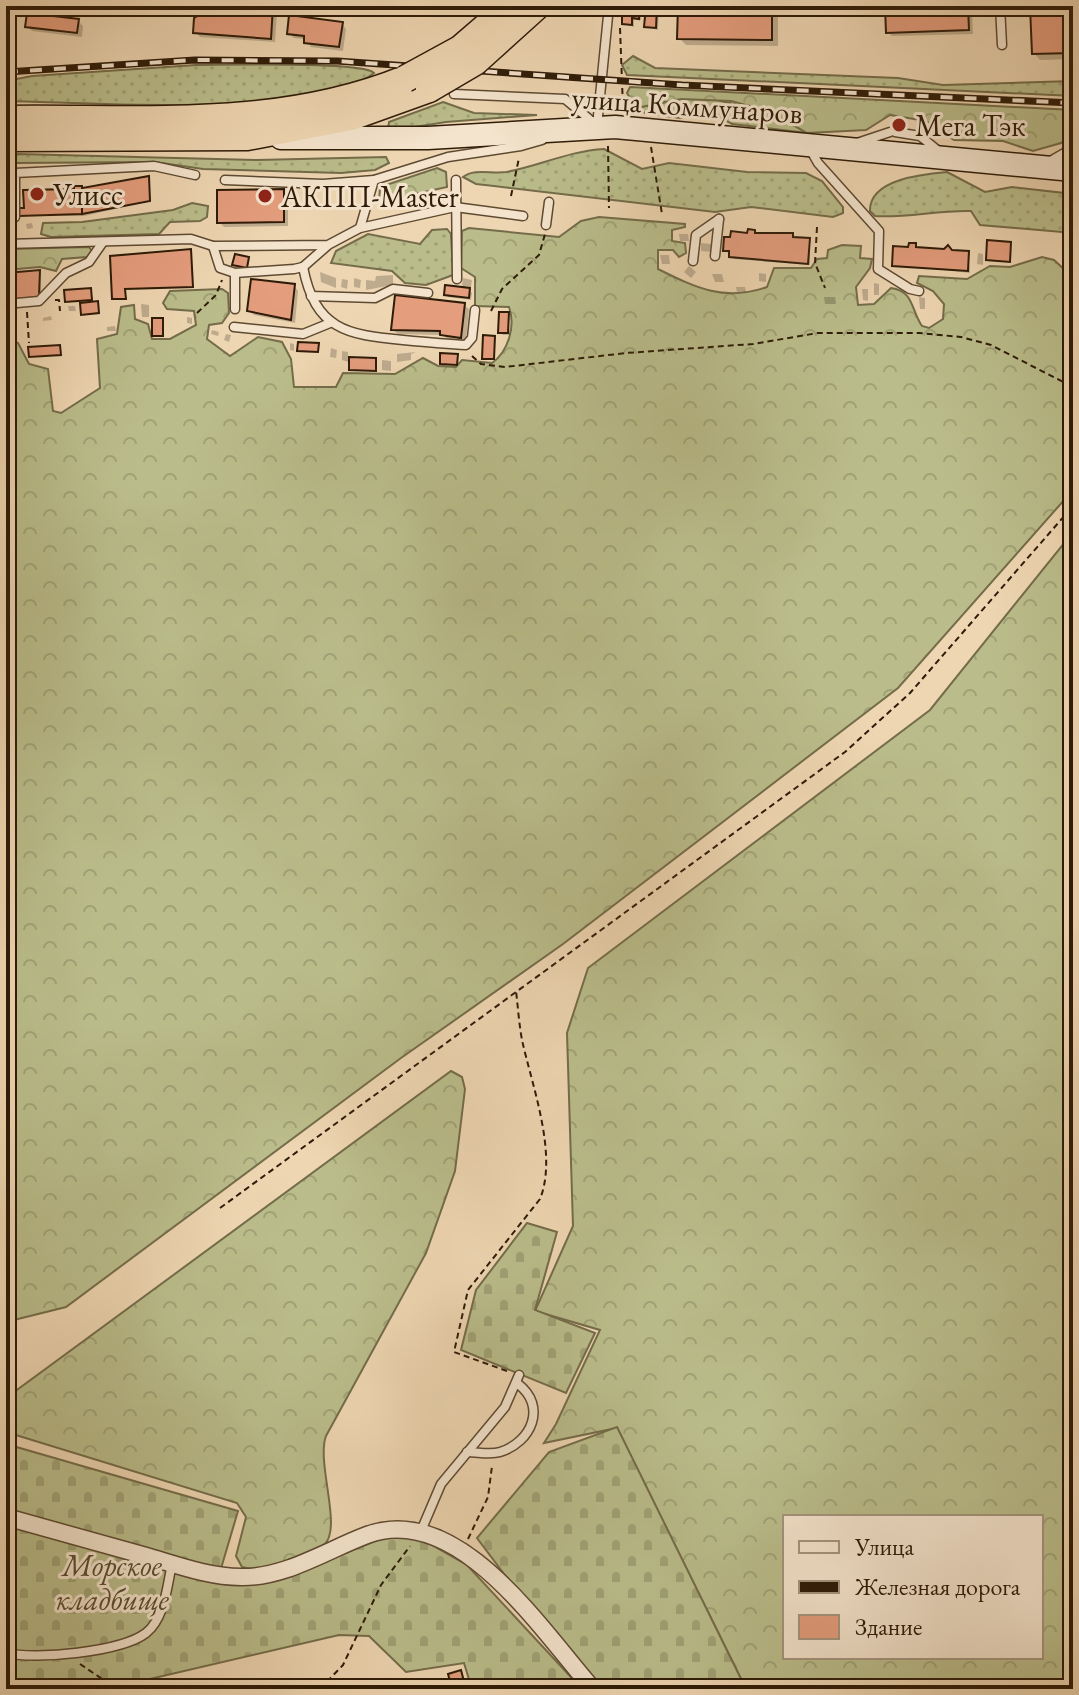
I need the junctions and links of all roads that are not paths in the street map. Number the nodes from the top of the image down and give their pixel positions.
1 (510, 6) edge
2 (537, 6) edge
3 (609, 6) edge
4 (1000, 6) edge
5 (1002, 45) dead end
6 (430, 87) junction
7 (372, 110) junction
8 (6, 119) edge
9 (555, 129) junction
10 (602, 131) junction
11 (247, 137) junction
12 (6, 138) edge
13 (374, 139) junction
14 (808, 145) junction
15 (6, 147) edge
16 (848, 148) junction
17 (1073, 148) edge
18 (947, 158) junction
19 (1042, 168) junction
20 (10, 170) edge
21 (1073, 170) edge
22 (195, 175) dead end
23 (225, 180) dead end
24 (374, 180) junction
25 (456, 180) dead end
26 (549, 202) dead end
27 (455, 207) junction
28 (523, 216) dead end
29 (15, 217) dead end
30 (546, 225) road end
31 (360, 228) junction
32 (103, 242) junction
33 (6, 244) edge
34 (328, 245) junction
35 (213, 246) junction
36 (715, 256) dead end
37 (693, 261) dead end
38 (303, 267) junction
39 (235, 273) junction
40 (457, 279) dead end
41 (919, 291) dead end
42 (428, 293) dead end
43 (311, 296) junction
44 (6, 304) edge
45 (235, 309) dead end
46 (475, 310) dead end
47 (330, 323) junction
48 (234, 327) dead end
49 (467, 1452) junction
50 (6, 1517) edge
51 (421, 1531) junction
52 (172, 1564) junction
53 (6, 1653) edge
54 (593, 1689) edge

1 - 6 highway, bridge
2 - 6 highway, bridge
3 - 10 lane
4 - 5 lane
6 - 7 highway
6 - 8 highway
6 - 10 lane
7 - 11 highway
7 - 13 main road
9 - 10 main road, улица Коммунаров
9 - 13 main road, улица Коммунаров
9 - 24 lane
10 - 14 main road, улица Коммунаров
11 - 12 highway
11 - 13 main road, улица Коммунаров
12 - 15 lane
14 - 16 main road, улица Коммунаров
14 - 41 lane
16 - 18 main road, улица Коммунаров
16 - 18 lane
17 - 19 lane
18 - 19 main road, улица Коммунаров
19 - 21 main road, улица Коммунаров
20 - 22 lane
20 - 29 lane
23 - 24 lane
24 - 31 lane
25 - 27 lane
26 - 30 lane
27 - 28 lane
27 - 31 lane
27 - 40 lane
31 - 34 lane
32 - 33 lane
32 - 35 lane
32 - 44 lane
34 - 35 lane
34 - 38 lane
35 - 39 lane
36 - 37 lane
38 - 39 lane
38 - 43 lane
39 - 45 lane
42 - 43 lane
43 - 47 lane
46 - 47 lane
47 - 48 lane
49 - 49 lane
49 - 51 lane
50 - 52 street
51 - 52 street
51 - 54 street
52 - 53 lane

